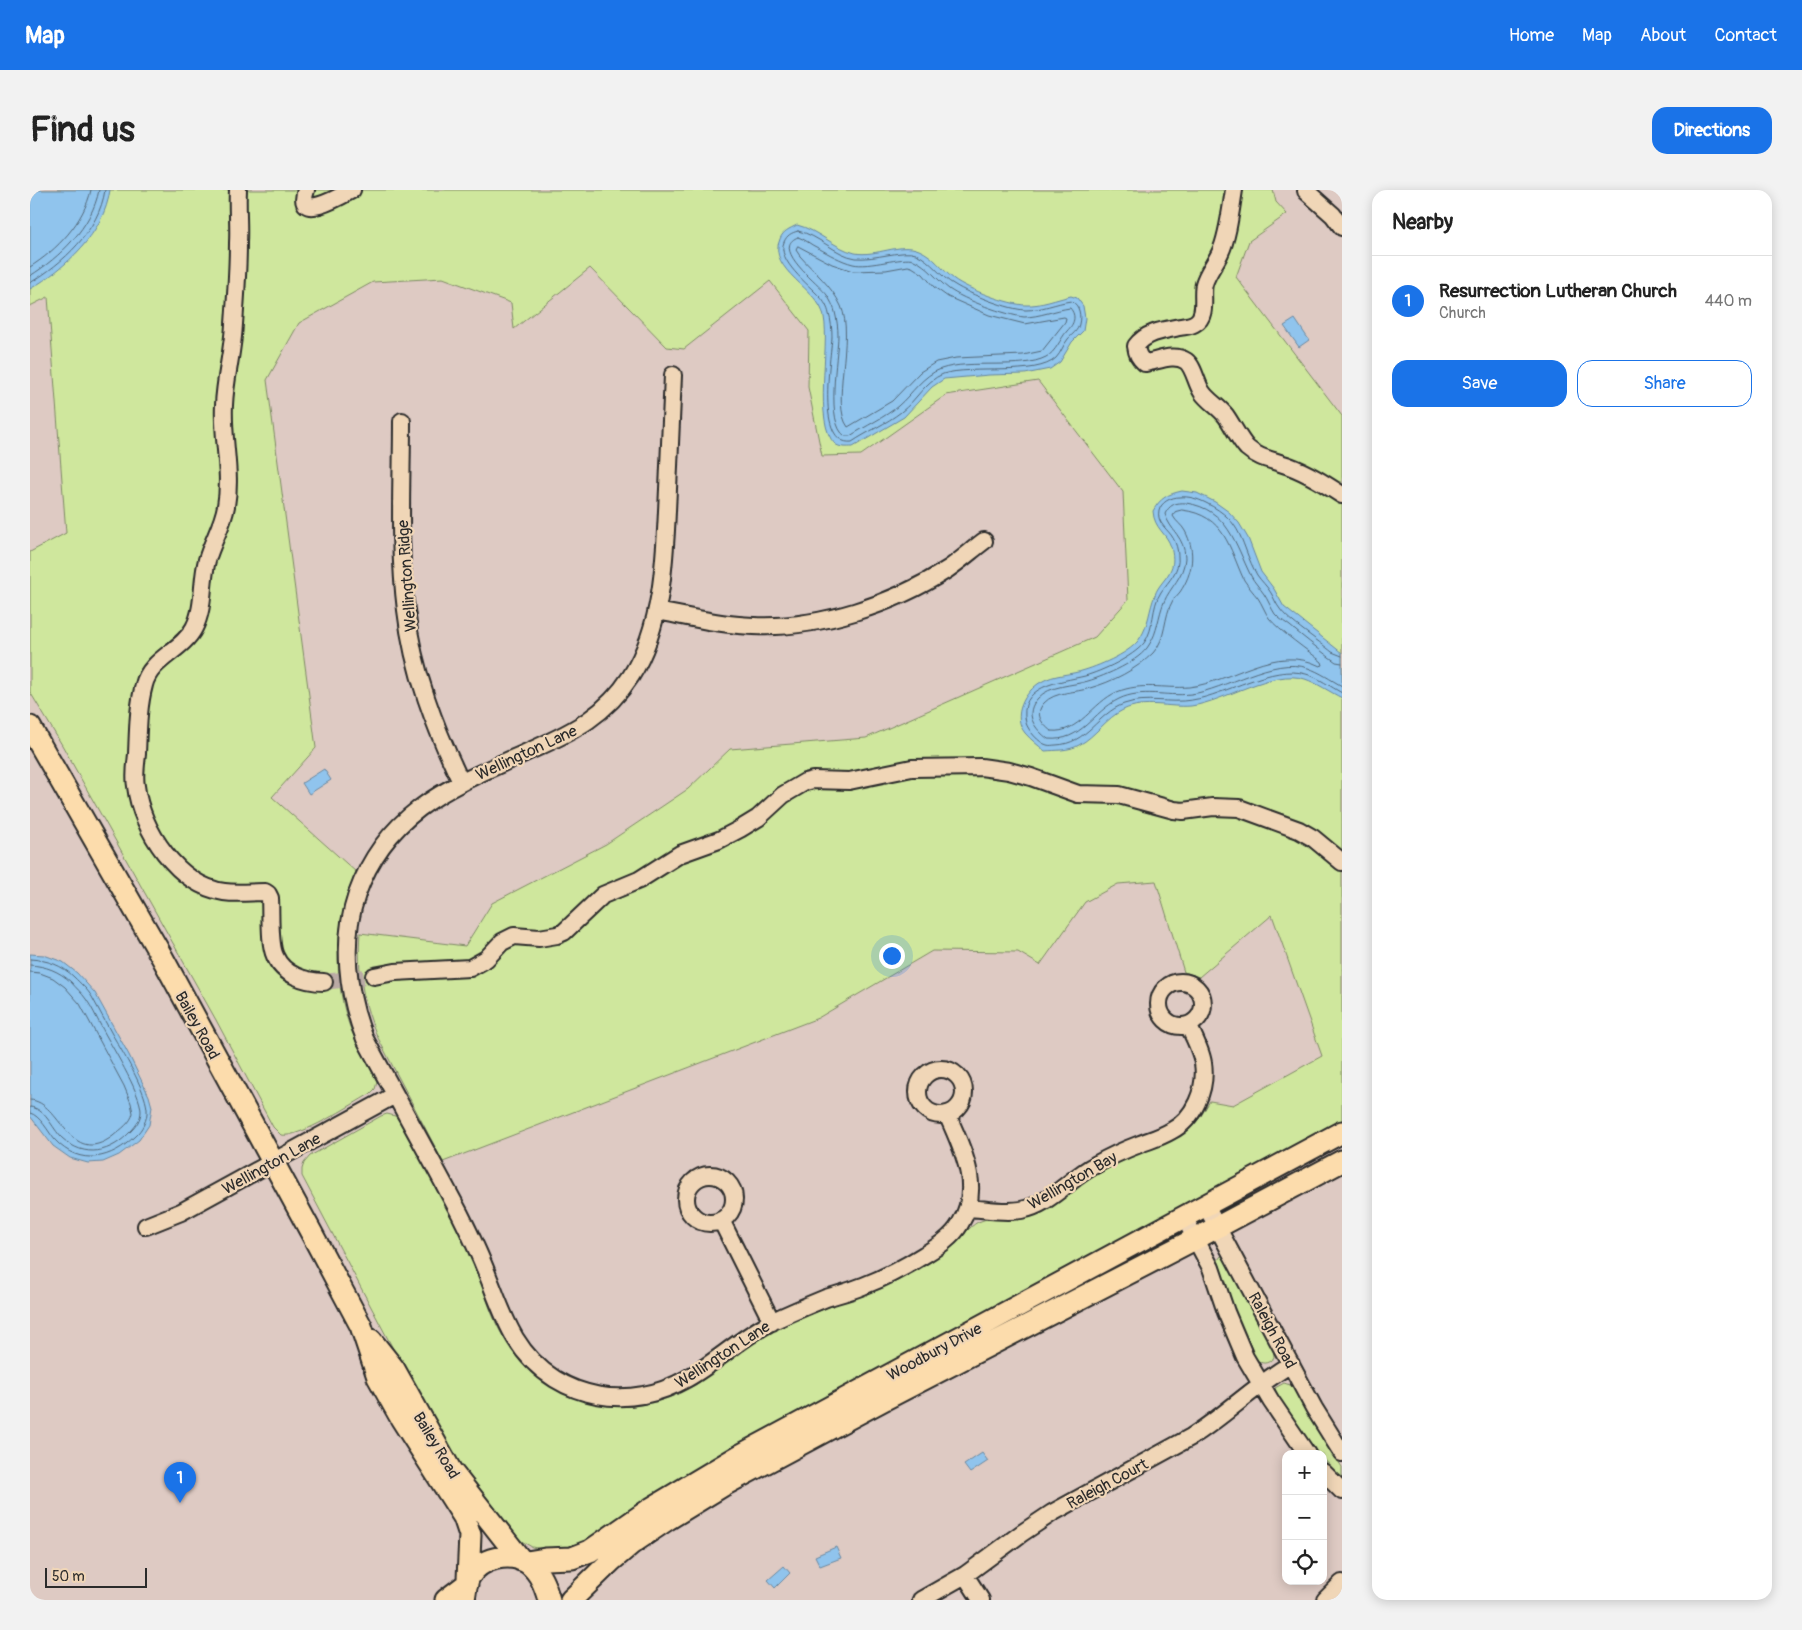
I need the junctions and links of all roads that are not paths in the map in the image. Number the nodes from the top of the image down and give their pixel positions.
1 (238, 190) edge
2 (306, 190) edge
3 (352, 190) edge
4 (1234, 190) edge
5 (1306, 191) dead end
6 (1342, 227) edge
7 (673, 375) dead end
8 (402, 421) dead end
9 (1342, 495) edge
10 (984, 541) dead end
11 (657, 611) junction
12 (30, 727) edge
13 (461, 782) junction
14 (1342, 862) edge
15 (374, 976) tunnel mouth
16 (324, 982) tunnel mouth
17 (1188, 1024) dead end
18 (395, 1095) junction
19 (947, 1114) dead end
20 (1342, 1132) edge
21 (1342, 1160) edge
22 (273, 1162) junction
23 (1206, 1206) junction
24 (968, 1208) junction
25 (1184, 1218) junction
26 (721, 1220) dead end
27 (146, 1226) dead end
28 (1218, 1227) junction
29 (1195, 1239) junction
30 (772, 1322) junction
31 (361, 1326) junction
32 (1291, 1364) junction
33 (1260, 1384) junction
34 (1305, 1450) edge
35 (1342, 1453) edge
36 (1327, 1476) edge
37 (1342, 1491) edge
38 (524, 1561) junction
39 (965, 1575) junction
40 (1342, 1583) edge
41 (467, 1588) edge
42 (446, 1600) edge
43 (549, 1600) edge
44 (571, 1600) edge
45 (920, 1600) edge
46 (981, 1600) edge
47 (1325, 1600) edge

1 - 16 street
2 - 3 street
4 - 9 street
5 - 6 street
7 - 11 street, Wellington Lane
8 - 13 street, Wellington Ridge
10 - 11 street
11 - 13 street, Wellington Lane
12 - 22 main road, Bailey Road
13 - 18 street, Wellington Lane
14 - 15 street
17 - 24 street, Wellington Bay
18 - 22 street, Wellington Lane
18 - 30 street, Wellington Lane
19 - 24 street, Wellington Lane
20 - 23 main road, Woodbury Drive
21 - 28 main road, Woodbury Drive
22 - 27 street, Wellington Lane
22 - 31 main road, Bailey Road
23 - 25 main road, Woodbury Drive
23 - 28 street, Raleigh Road
24 - 30 street, Wellington Lane
25 - 29 street, Raleigh Road
25 - 38 main road, Woodbury Drive
26 - 30 street
28 - 29 main road, Woodbury Drive
28 - 32 street, Raleigh Road
29 - 33 street, Raleigh Road
29 - 44 main road, Woodbury Drive
31 - 38 main road, Bailey Road
31 - 41 main road, Bailey Road
32 - 33 street, Raleigh Court
32 - 35 street, Raleigh Road
33 - 34 street, Raleigh Road
33 - 39 street, Raleigh Court
36 - 37 street
38 - 41 main road, Woodbury Drive
38 - 43 main road, Bailey Road
39 - 45 street, Raleigh Court
39 - 46 street
40 - 47 street
41 - 42 main road

